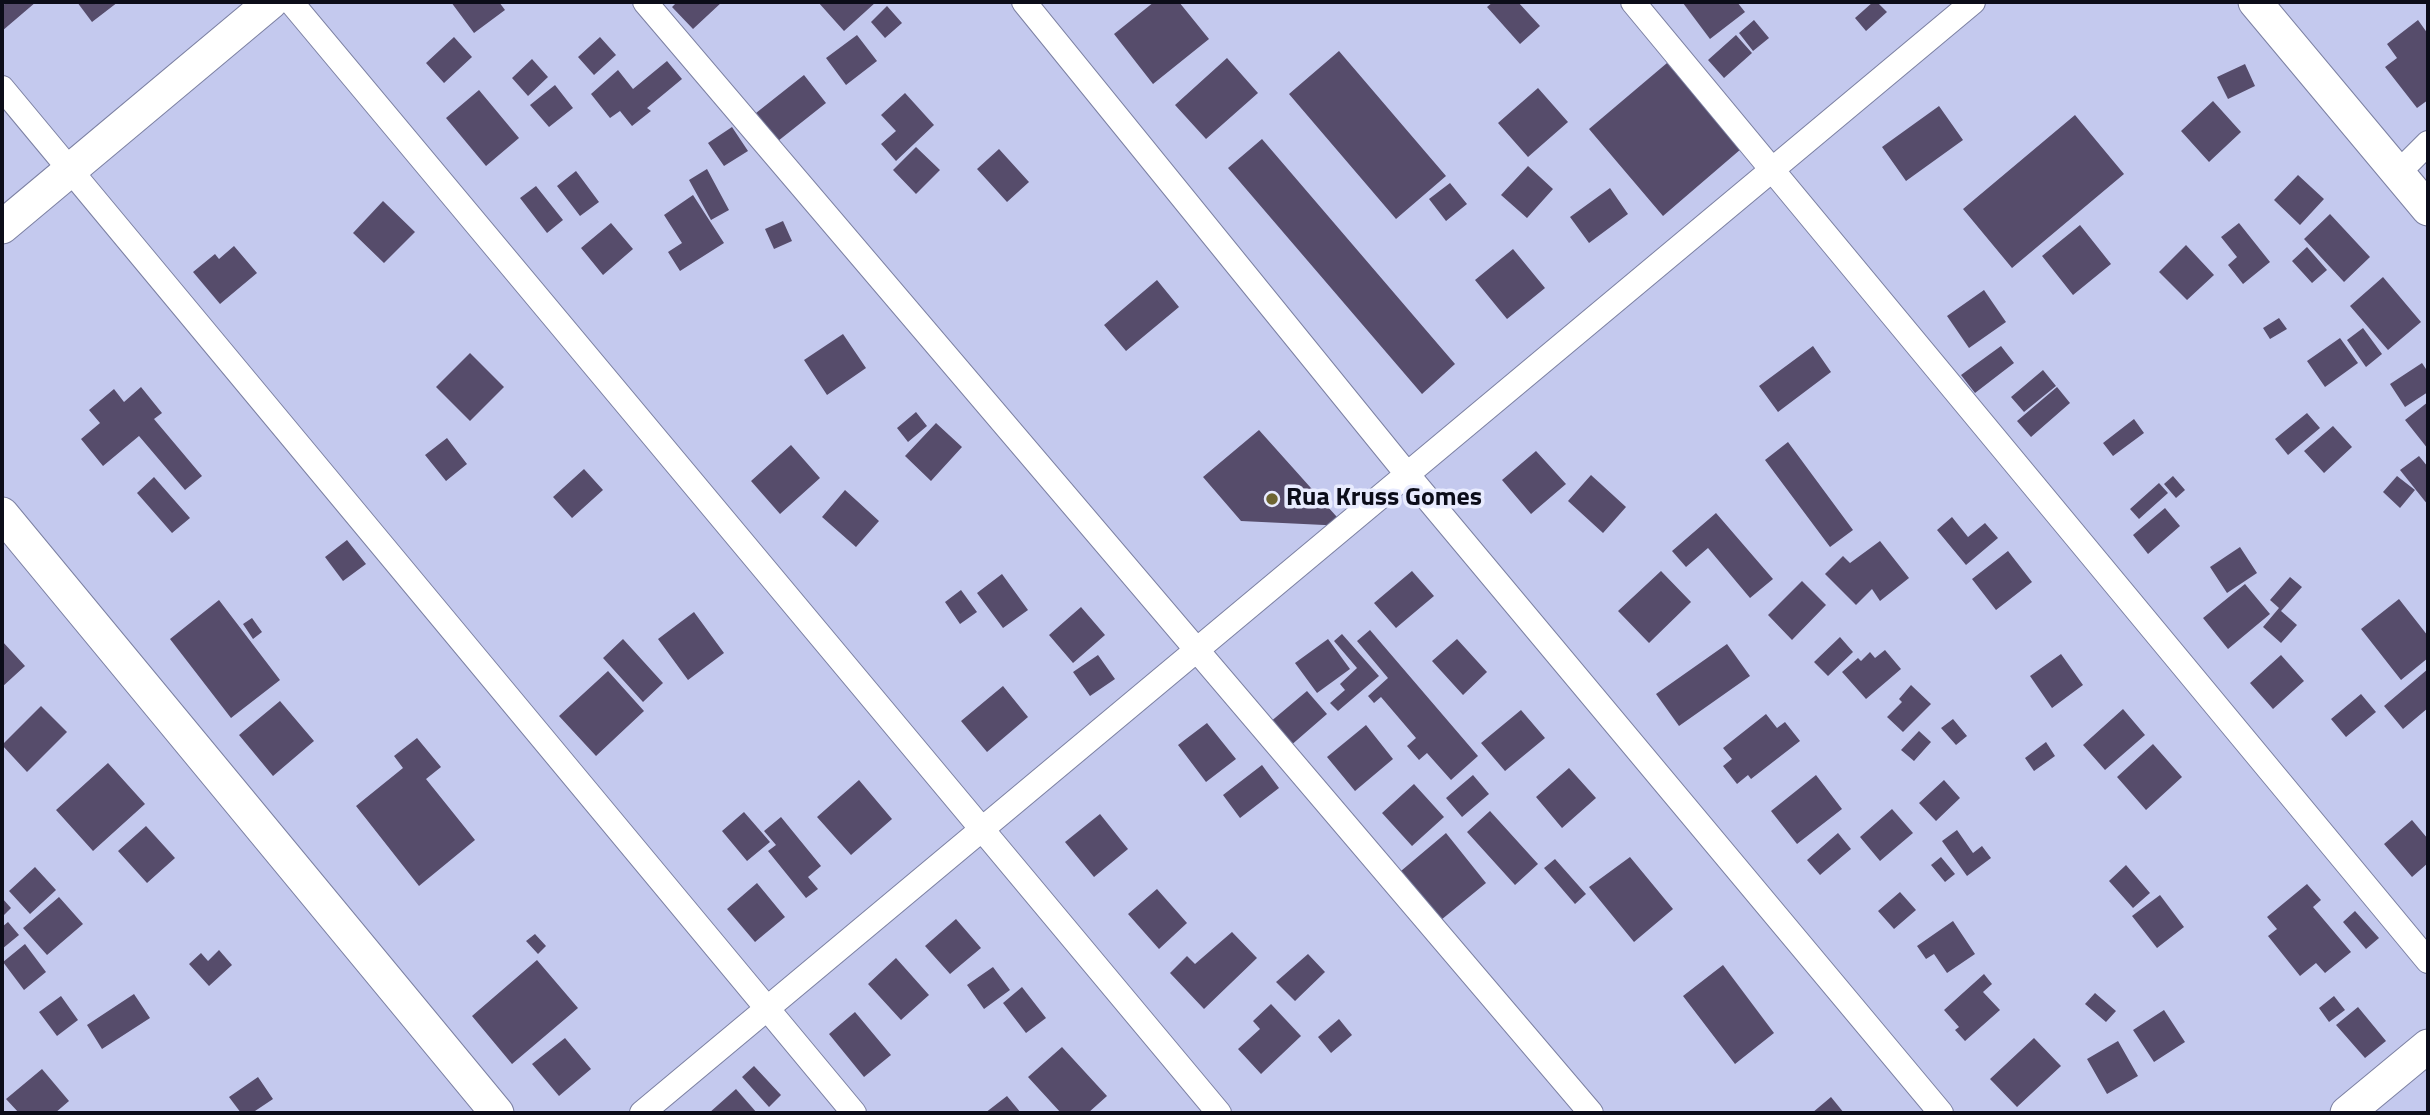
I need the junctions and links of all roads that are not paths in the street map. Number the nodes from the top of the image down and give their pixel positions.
1 (271, 2) edge
2 (291, 2) edge
3 (645, 2) edge
4 (1024, 2) edge
5 (1633, 2) edge
6 (1973, 2) edge
7 (2256, 2) edge
8 (2, 88) edge
9 (2428, 143) edge
10 (70, 170) junction
11 (1772, 170) junction
12 (2398, 173) junction
13 (2428, 209) edge
14 (2, 227) edge
15 (1408, 474) junction
16 (2, 514) edge
17 (1197, 650) junction
18 (982, 829) junction
19 (2428, 961) edge
20 (767, 1009) junction
21 (2428, 1046) edge
22 (497, 1113) edge
23 (642, 1113) edge
24 (854, 1113) edge
25 (1219, 1113) edge
26 (1591, 1113) edge
27 (1941, 1113) edge
28 (2347, 1113) edge

1 - 10 street
2 - 18 street
3 - 17 street
4 - 15 street
5 - 11 street
6 - 11 street
7 - 12 street
8 - 10 street
9 - 12 street
10 - 14 street
10 - 20 street
11 - 15 street
11 - 19 street
12 - 13 street
15 - 17 street
15 - 27 street
16 - 22 street
17 - 18 street
17 - 26 street
18 - 20 street
18 - 25 street
20 - 23 street
20 - 24 street
21 - 28 street

